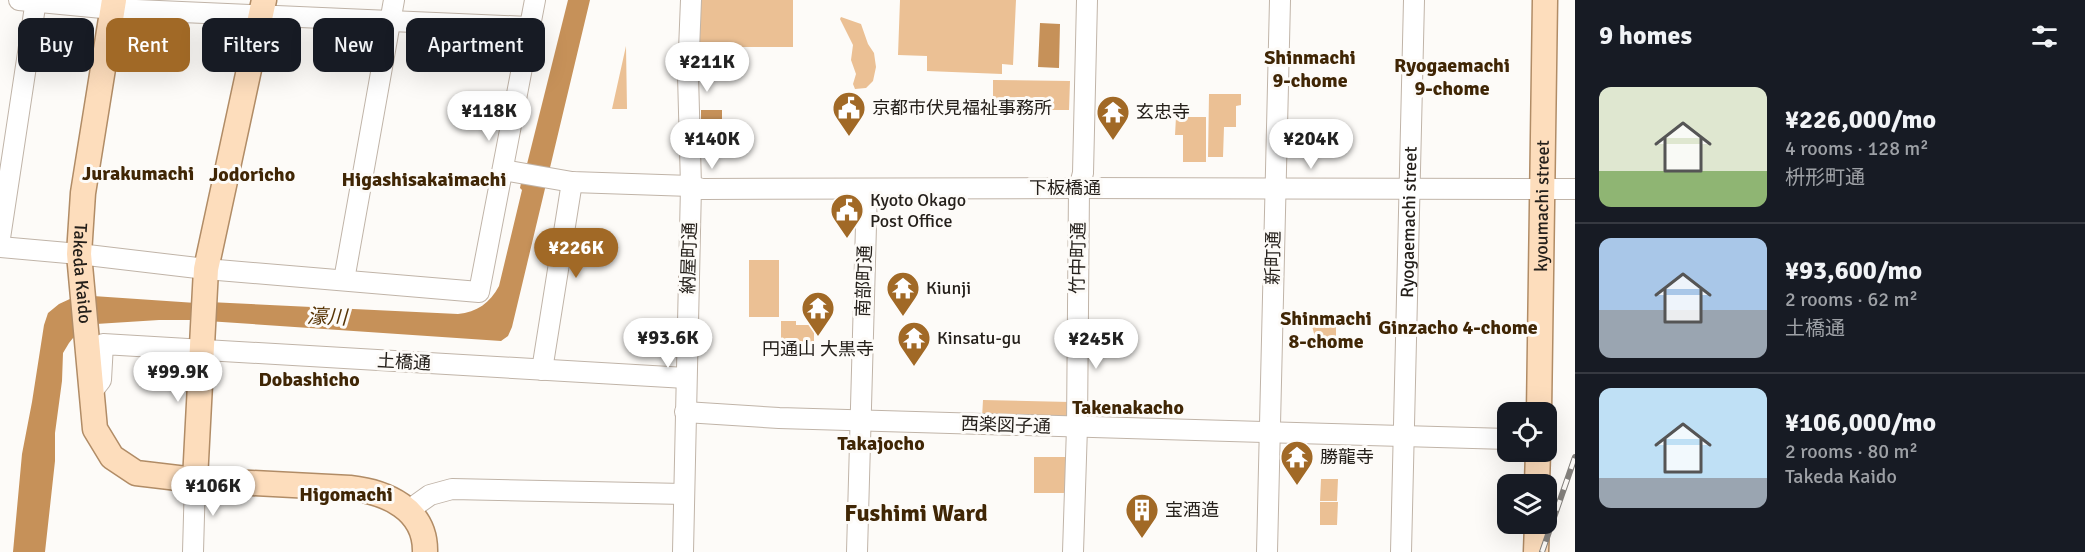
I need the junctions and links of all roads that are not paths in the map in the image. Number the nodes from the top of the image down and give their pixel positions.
1 (394, 0) edge
2 (535, 0) edge
3 (691, 0) edge
4 (1087, 0) edge
5 (1280, 0) edge
6 (1414, 0) edge
7 (1545, 0) edge
8 (30, 1) edge
9 (114, 5) edge
10 (263, 8) edge
11 (354, 18) edge
12 (391, 18) edge
13 (532, 18) edge
14 (381, 72) edge
15 (524, 72) edge
16 (511, 171) junction
17 (564, 180) junction
18 (691, 186) junction
19 (1079, 188) junction
20 (1275, 188) junction
21 (867, 189) junction
22 (1575, 189) edge
23 (1409, 190) junction
24 (1544, 190) junction
25 (0, 238) edge
26 (0, 247) edge
27 (79, 254) junction
28 (344, 280) junction
29 (205, 281) junction
30 (202, 351) junction
31 (542, 370) junction
32 (686, 378) junction
33 (92, 391) junction
34 (1539, 402) edge
35 (685, 412) junction
36 (860, 419) junction
37 (1077, 427) junction
38 (1270, 433) junction
39 (1404, 436) junction
40 (1497, 439) edge
41 (195, 480) junction
42 (684, 494) junction
43 (409, 510) junction
44 (1537, 534) edge
45 (193, 552) edge
46 (425, 552) edge
47 (683, 552) edge
48 (857, 552) edge
49 (1073, 552) edge
50 (1267, 552) edge
51 (1401, 552) edge
52 (1536, 552) edge

1 - 12 street
2 - 13 street
3 - 18 street, 納屋町通
4 - 19 street, 竹中町通
5 - 20 street, 新町通
6 - 23 street, Ryogaemachi street
7 - 24 main road, kyoumachi street
8 - 9 street
8 - 25 street
9 - 10 street
9 - 27 main road, Takeda Kaido
10 - 11 street
10 - 29 main road
14 - 28 street
15 - 16 street
16 - 17 street, 下板橋通
16 - 28 street
17 - 18 street, 下板橋通
17 - 31 street
18 - 21 street, 下板橋通
18 - 32 street, 納屋町通
19 - 20 street, 下板橋通
19 - 21 street, 下板橋通
19 - 37 street, 竹中町通
20 - 23 street, 下板橋通
20 - 38 street, 新町通
21 - 36 street, 南部町通
22 - 24 street, 下板橋通
23 - 24 street, 下板橋通
23 - 39 street, Ryogaemachi street
24 - 34 main road, kyoumachi street
26 - 27 street
27 - 29 street
27 - 33 main road, Takeda Kaido
28 - 29 street
29 - 30 main road
30 - 31 street, 土橋通
30 - 33 street, 土橋通
30 - 41 main road
31 - 32 street, 土橋通
32 - 35 street, 納屋町通
33 - 41 main road, Takeda Kaido
35 - 36 street, 西楽図子通
35 - 42 street, 納屋町通
36 - 37 street, 西楽図子通
36 - 48 street, 南部町通
37 - 38 street, 西楽図子通
37 - 49 street, 竹中町通
38 - 39 street, 西楽図子通
38 - 50 street, 新町通
39 - 40 street, 西楽図子通
39 - 51 street, Ryogaemachi street
41 - 43 main road, Takeda Kaido
41 - 45 street
42 - 43 street
42 - 47 street, 納屋町通
43 - 46 main road
44 - 52 main road

